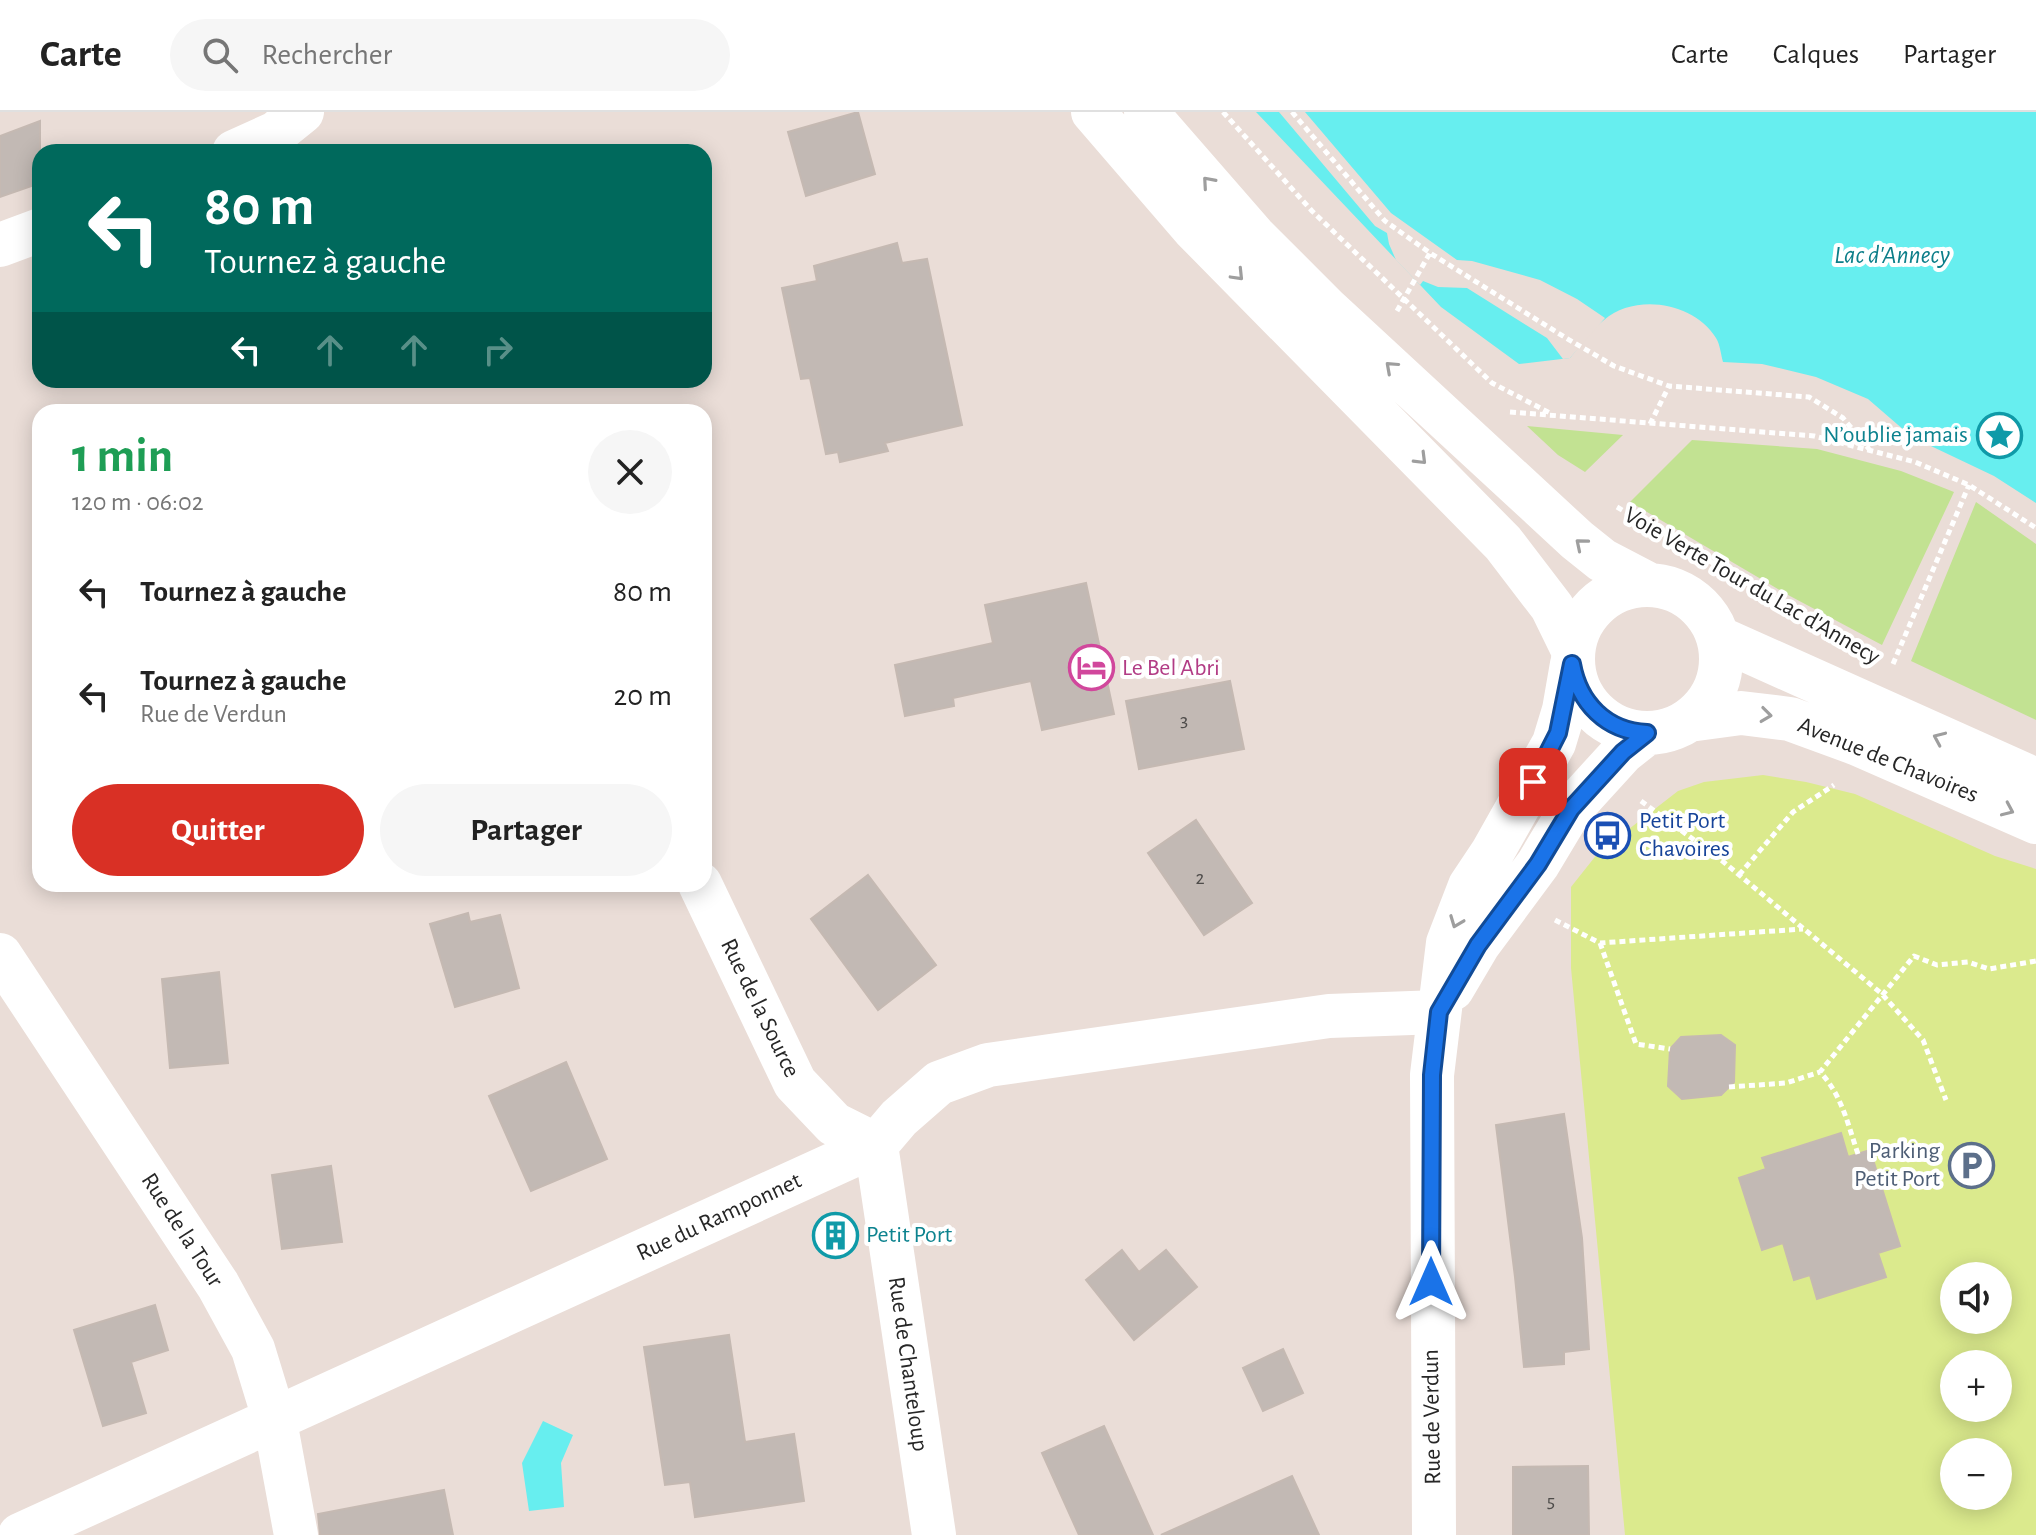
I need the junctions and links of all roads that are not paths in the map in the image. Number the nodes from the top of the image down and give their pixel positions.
1 (302, 112) edge
2 (1093, 112) edge
3 (1146, 112) edge
4 (252, 144) edge
5 (32, 233) edge
6 (0, 245) edge
7 (1648, 584) junction
8 (1719, 638) junction
9 (1573, 657) junction
10 (1689, 720) junction
11 (1647, 733) junction
12 (2036, 780) edge
13 (2036, 822) edge
14 (704, 892) edge
15 (0, 955) edge
16 (1439, 1012) junction
17 (876, 1145) junction
18 (275, 1421) junction
19 (20, 1535) edge
20 (296, 1535) edge
21 (934, 1535) edge
22 (1434, 1535) edge

1 - 4 main road
2 -> 9 main road
7 -> 3 main road
5 - 6 main road
7 - 8 main road
7 - 9 main road
8 - 10 main road
12 -> 8 main road, Avenue de Chavoires
9 - 11 main road
9 -> 16 main road, Rue de Verdun
10 - 11 main road
10 -> 13 main road, Avenue de Chavoires
11 - 16 main road, Rue de Verdun
14 - 17 main road, Rue de la Source
15 - 18 main road, Rue de la Tour
16 - 17 main road, Rue du Ramponnet
16 - 22 main road, Rue de Verdun
17 - 18 main road, Rue du Ramponnet
17 - 21 main road, Rue de Chanteloup
18 - 19 main road, Rue du Ramponnet
18 - 20 main road, Rue de la Tour

